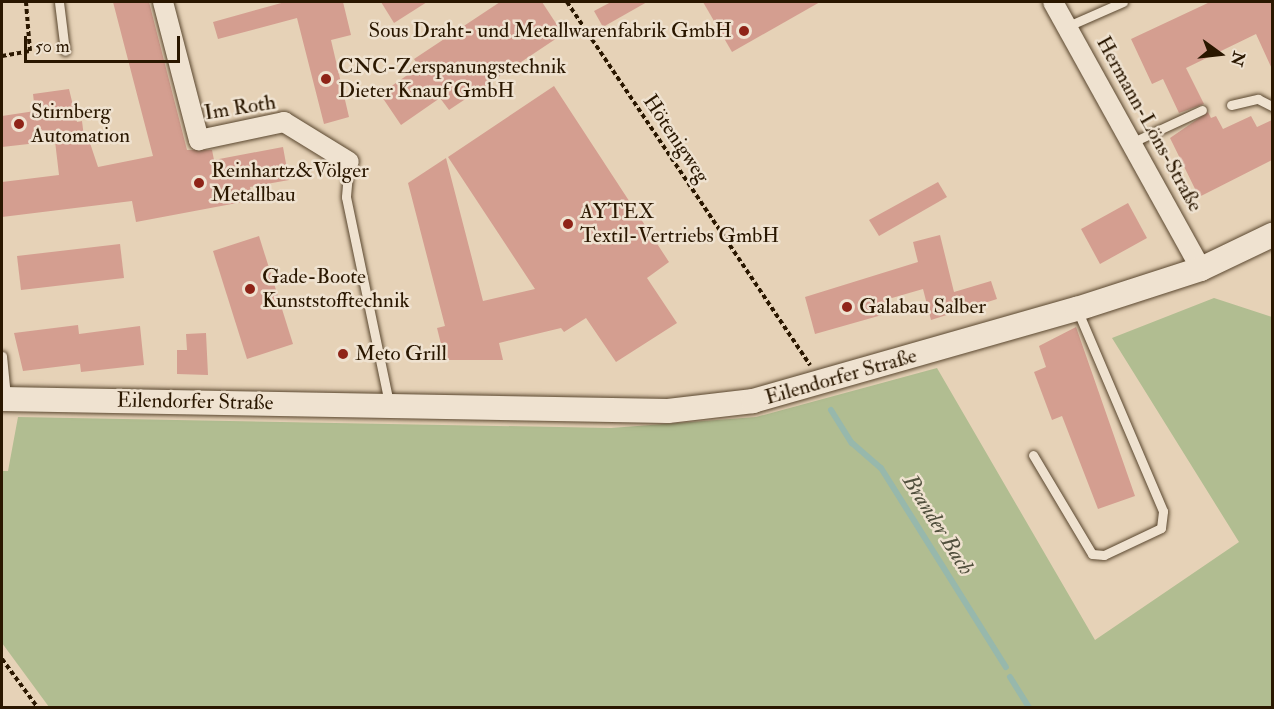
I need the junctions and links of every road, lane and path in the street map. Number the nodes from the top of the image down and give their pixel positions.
1 (26, 2) edge
2 (59, 2) edge
3 (163, 2) edge
4 (567, 2) edge
5 (1053, 2) edge
6 (1123, 2) edge
7 (1068, 26) junction
8 (65, 51) dead end
9 (2, 56) edge
10 (1231, 105) dead end
11 (1272, 106) edge
12 (1202, 110) dead end
13 (1132, 142) junction
14 (349, 162) joint
15 (1272, 235) edge
16 (1201, 269) junction
17 (1077, 309) junction
18 (2, 356) edge
19 (822, 383) junction
20 (4, 399) edge
21 (389, 406) junction
22 (1034, 454) dead end
23 (2, 659) edge
24 (38, 708) edge

1 - 9 path
2 - 8 lane
3 - 14 street, Im Roth
4 - 19 path, Hötenigweg
5 - 7 street, Hermann-Löns-Straße
6 - 7 lane
7 - 13 street, Hermann-Löns-Straße
10 - 11 lane
12 - 13 lane
13 - 16 street, Hermann-Löns-Straße
14 - 21 lane
15 - 16 street, Eilendorfer Straße
16 - 17 street, Eilendorfer Straße
17 - 19 street, Eilendorfer Straße
17 - 22 lane
18 - 20 lane
19 - 21 street, Eilendorfer Straße
20 - 21 street, Eilendorfer Straße
23 - 24 path

